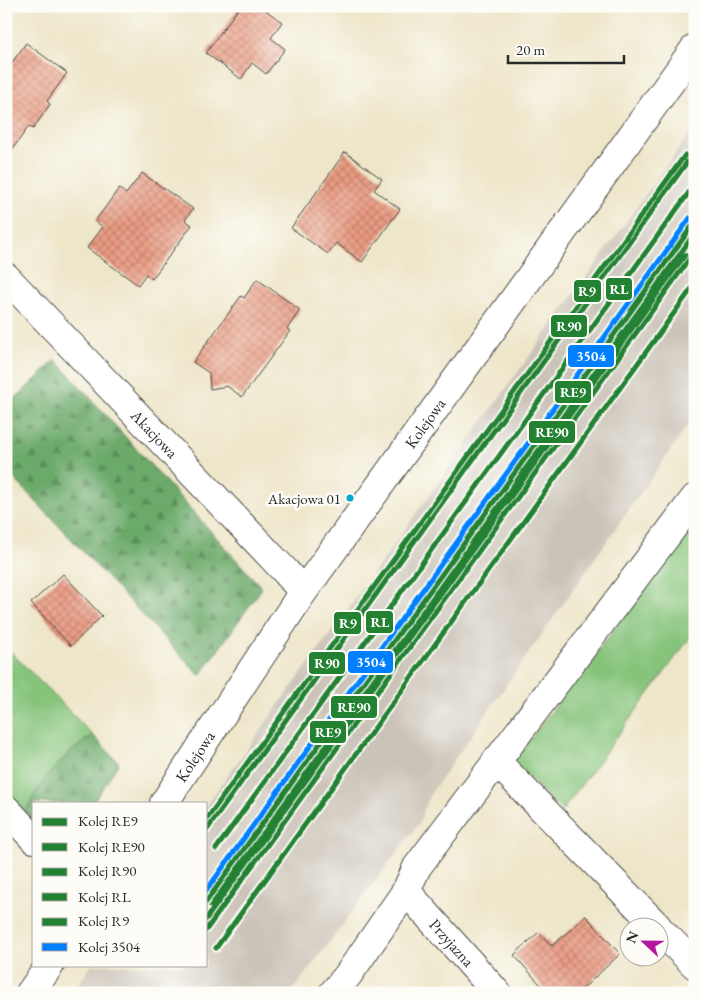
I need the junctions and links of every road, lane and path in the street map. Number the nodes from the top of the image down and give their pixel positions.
1 (695, 48) edge
2 (6, 277) edge
3 (695, 498) edge
4 (303, 592) junction
5 (496, 761) junction
6 (165, 802) edge
7 (6, 809) edge
8 (32, 837) edge
9 (406, 891) junction
10 (647, 916) edge
11 (668, 937) edge
12 (695, 965) edge
13 (49, 966) edge
14 (30, 993) edge
15 (333, 993) edge
16 (497, 993) edge

1 - 4 street, Kolejowa
2 - 4 street, Akacjowa
3 - 5 street
4 - 6 street, Kolejowa
5 - 9 street
5 - 10 street
7 - 8 street
9 - 15 street
9 - 16 street, Przyjazna
11 - 12 street
13 - 14 street

